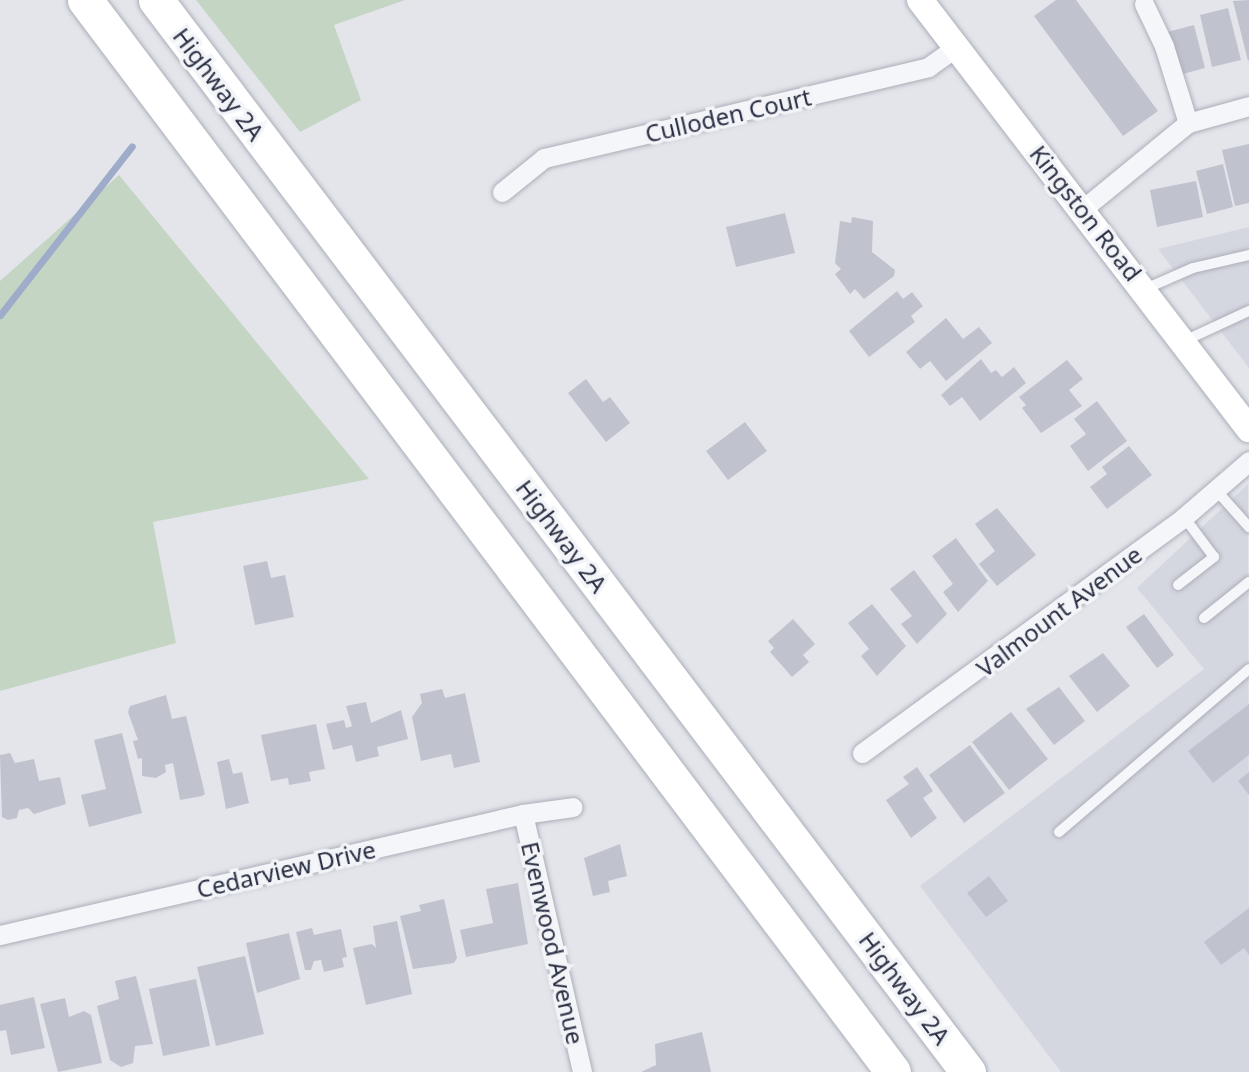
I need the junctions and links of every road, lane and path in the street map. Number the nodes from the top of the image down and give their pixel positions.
1 (85, 0) edge
2 (156, 0) edge
3 (920, 0) edge
4 (1144, 4) dead end
5 (958, 46) junction
6 (1249, 106) edge
7 (1188, 123) junction
8 (502, 192) dead end
9 (1084, 208) junction
10 (1249, 255) edge
11 (1144, 289) junction
12 (1249, 311) edge
13 (1184, 342) junction
14 (1249, 429) edge
15 (1249, 461) edge
16 (1216, 490) junction
17 (1184, 517) junction
18 (1249, 527) edge
19 (1249, 582) edge
20 (1178, 585) dead end
21 (1204, 618) dead end
22 (1249, 669) edge
23 (862, 753) dead end
24 (573, 807) dead end
25 (523, 814) junction
26 (1059, 832) dead end
27 (0, 935) edge
28 (582, 1072) edge
29 (893, 1072) edge
30 (968, 1072) edge

1 - 29 highway
2 - 30 highway, Highway 2A
3 - 5 street, Kingston Road
4 - 7 street
5 - 8 street, Culloden Court
5 - 9 street, Kingston Road
6 - 7 street
7 - 9 street
9 - 11 street, Kingston Road
10 - 11 lane
11 - 13 street, Kingston Road
12 - 13 lane
13 - 14 street, Kingston Road
15 - 16 street, Valmount Avenue
16 - 17 street, Valmount Avenue
16 - 18 lane
17 - 20 lane
17 - 23 street, Valmount Avenue
19 - 21 lane
22 - 26 lane
24 - 25 street, Cedarview Drive
25 - 27 street, Cedarview Drive
25 - 28 street, Evenwood Avenue

